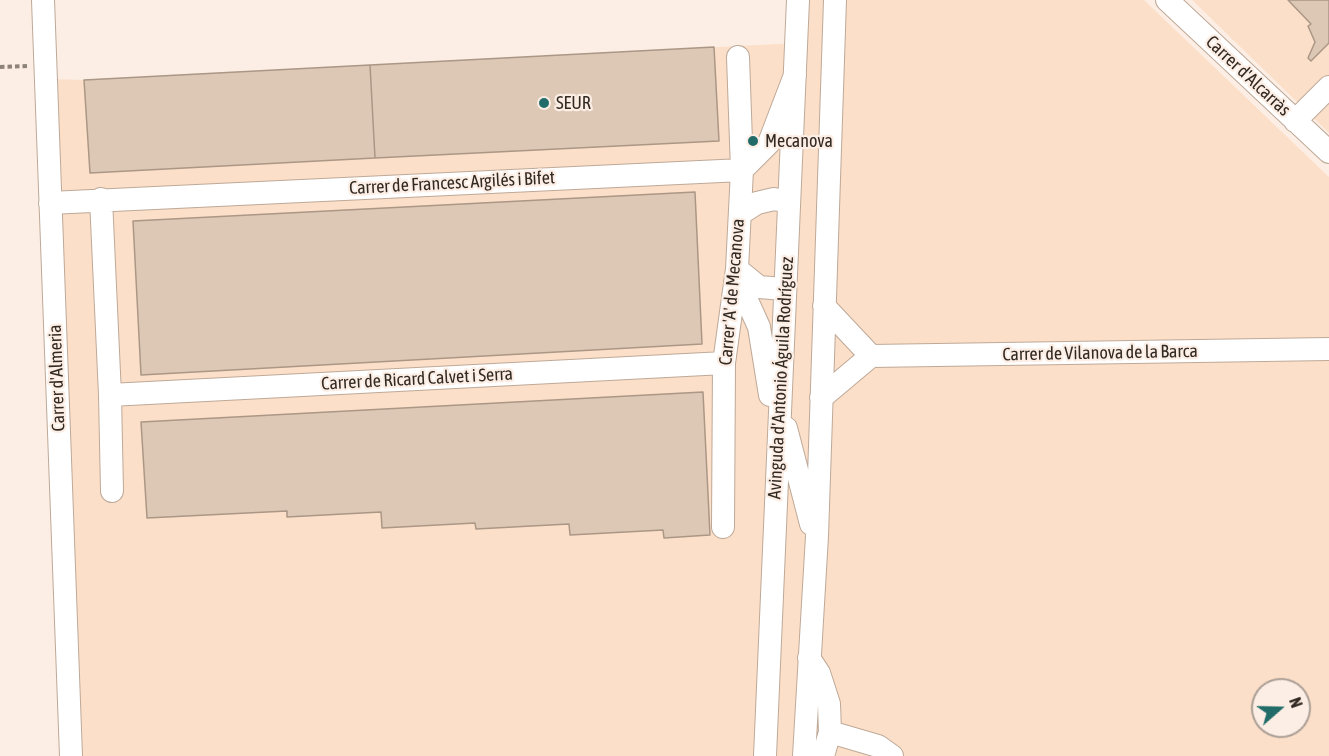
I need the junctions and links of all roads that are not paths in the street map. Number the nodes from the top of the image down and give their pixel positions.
1 (43, 0) edge
2 (798, 0) edge
3 (835, 0) edge
4 (1167, 0) edge
5 (738, 57) dead end
6 (795, 75) junction
7 (1329, 87) edge
8 (1295, 121) junction
9 (1329, 152) edge
10 (742, 170) junction
11 (101, 199) junction
12 (789, 202) junction
13 (50, 203) junction
14 (740, 214) junction
15 (737, 272) junction
16 (784, 289) junction
17 (824, 306) junction
18 (1329, 349) edge
19 (872, 356) junction
20 (724, 363) junction
21 (110, 395) junction
22 (779, 397) junction
23 (821, 398) junction
24 (777, 442) junction
25 (112, 490) dead end
26 (723, 527) dead end
27 (816, 536) junction
28 (809, 657) junction
29 (830, 732) junction
30 (71, 756) edge
31 (765, 756) edge
32 (804, 756) edge
33 (822, 756) edge
34 (892, 756) edge

1 - 13 street, Carrer d'Almeria
2 - 6 street, Avinguda d'Antonio Águila Rodríguez
3 - 17 street
4 - 8 street, Carrer d'Alcarràs
5 - 10 street, Carrer 'A' de Mecanova
6 - 10 street
6 - 12 street, Avinguda d'Antonio Águila Rodríguez
7 - 8 street
8 - 9 street, Carrer d'Alcarràs
10 - 11 street, Carrer de Francesc Argilés i Bifet
10 - 14 street, Carrer 'A' de Mecanova
11 - 13 street, Carrer de Francesc Argilés i Bifet
11 - 21 street
12 - 14 street
12 - 16 street, Avinguda d'Antonio Águila Rodríguez
13 - 30 street, Carrer d'Almeria
14 - 15 street, Carrer 'A' de Mecanova
15 - 16 street
15 - 20 street, Carrer 'A' de Mecanova
15 - 24 street
16 - 22 street, Avinguda d'Antonio Águila Rodríguez
17 - 19 street
17 - 23 street
18 - 19 street, Carrer de Vilanova de la Barca
19 - 23 street
20 - 21 street, Carrer de Ricard Calvet i Serra
20 - 26 street, Carrer 'A' de Mecanova
21 - 25 street
22 - 24 street, Avinguda d'Antonio Águila Rodríguez
22 - 27 street
23 - 27 street
24 - 31 street, Avinguda d'Antonio Águila Rodríguez
27 - 28 street
28 - 29 street
28 - 32 street
29 - 33 street
29 - 34 street

